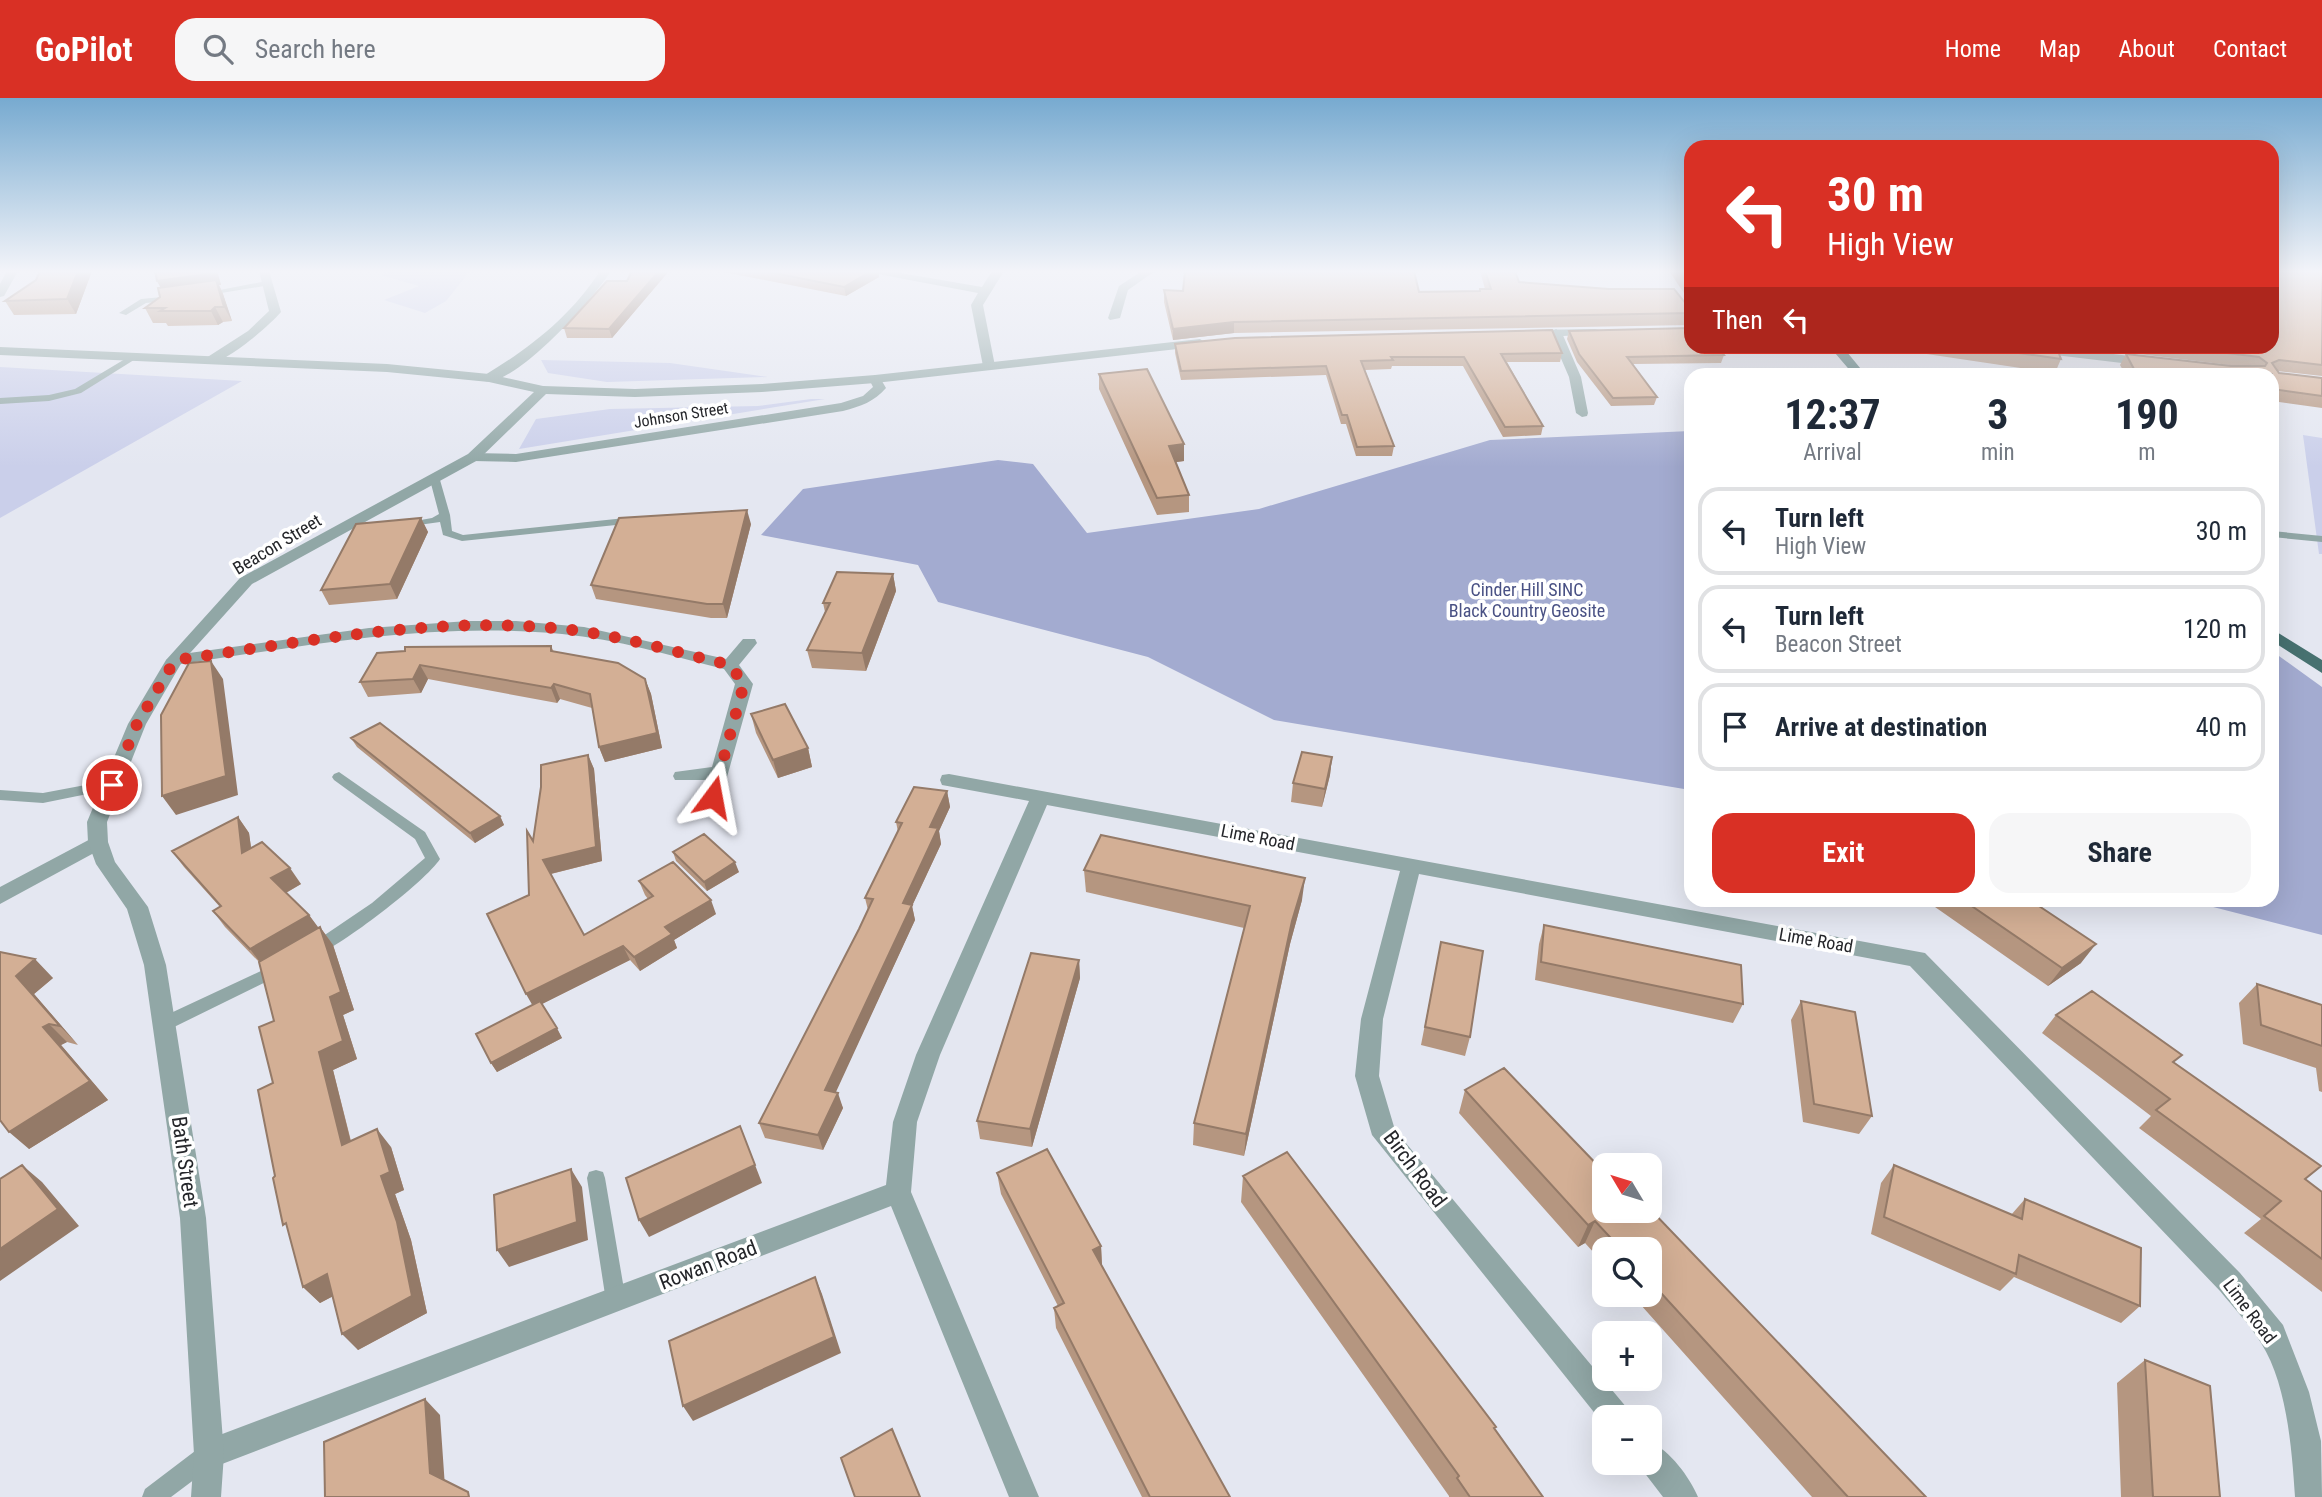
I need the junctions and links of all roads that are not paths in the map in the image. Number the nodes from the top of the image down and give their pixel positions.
1 (247, 336) edge
2 (547, 336) edge
3 (983, 336) edge
4 (1557, 336) edge
5 (1209, 342) edge
6 (0, 351) edge
7 (1842, 354) edge
8 (2100, 354) edge
9 (133, 358) junction
10 (209, 361) junction
11 (2157, 363) edge
12 (989, 366) junction
13 (1854, 368) edge
14 (489, 378) junction
15 (874, 379) junction
16 (544, 390) junction
17 (0, 401) edge
18 (1582, 413) dead end
19 (472, 457) junction
20 (435, 481) junction
21 (445, 515) junction
22 (650, 519) edge
23 (400, 526) edge
24 (2279, 535) edge
25 (2322, 539) edge
26 (2279, 639) edge
27 (749, 643) dead end
28 (175, 660) junction
29 (730, 665) junction
30 (2322, 668) edge
31 (718, 773) junction
32 (682, 776) dead end
33 (339, 777) dead end
34 (949, 780) dead end
35 (112, 785) junction
36 (0, 795) edge
37 (713, 797) dead end
38 (1041, 797) junction
39 (98, 842) junction
40 (1411, 866) junction
41 (0, 895) edge
42 (164, 1024) junction
43 (596, 1178) dead end
44 (898, 1192) junction
45 (616, 1301) junction
46 (1606, 1405) edge
47 (209, 1454) junction
48 (1662, 1472) edge
49 (153, 1497) edge
50 (206, 1497) edge
51 (1024, 1497) edge
52 (1683, 1497) edge
53 (2310, 1497) edge

1 - 10 street
2 - 14 street
3 - 12 street
4 - 18 street
5 - 12 street
6 - 9 street
7 - 13 main road
8 - 11 street
9 - 10 street
9 - 17 lane
10 - 14 street
12 - 15 street
14 - 16 street
15 - 16 street
15 - 19 street, Johnson Street
16 - 19 street, Beacon Street
19 - 20 street, Beacon Street
20 - 21 lane
20 - 28 street, Beacon Street
21 - 22 lane
21 - 23 lane
24 - 25 lane
26 - 30 main road
27 - 29 street
28 - 29 street
28 - 35 street, Beacon Street
29 - 31 street
31 - 32 street
31 - 37 street
33 - 42 lane
34 - 38 street, Lime Road
35 - 36 lane
35 - 39 street, Beacon Street
38 - 40 street, Lime Road
38 - 44 street
39 - 41 street
39 - 42 street, Bath Street
40 - 46 street, Birch Road
40 - 53 street, Lime Road
42 - 47 street, Bath Street
43 - 45 lane
44 - 45 street, Rowan Road
44 - 51 street
45 - 47 street, Rowan Road
47 - 49 lane
47 - 50 street, Bath Street
48 - 52 street

